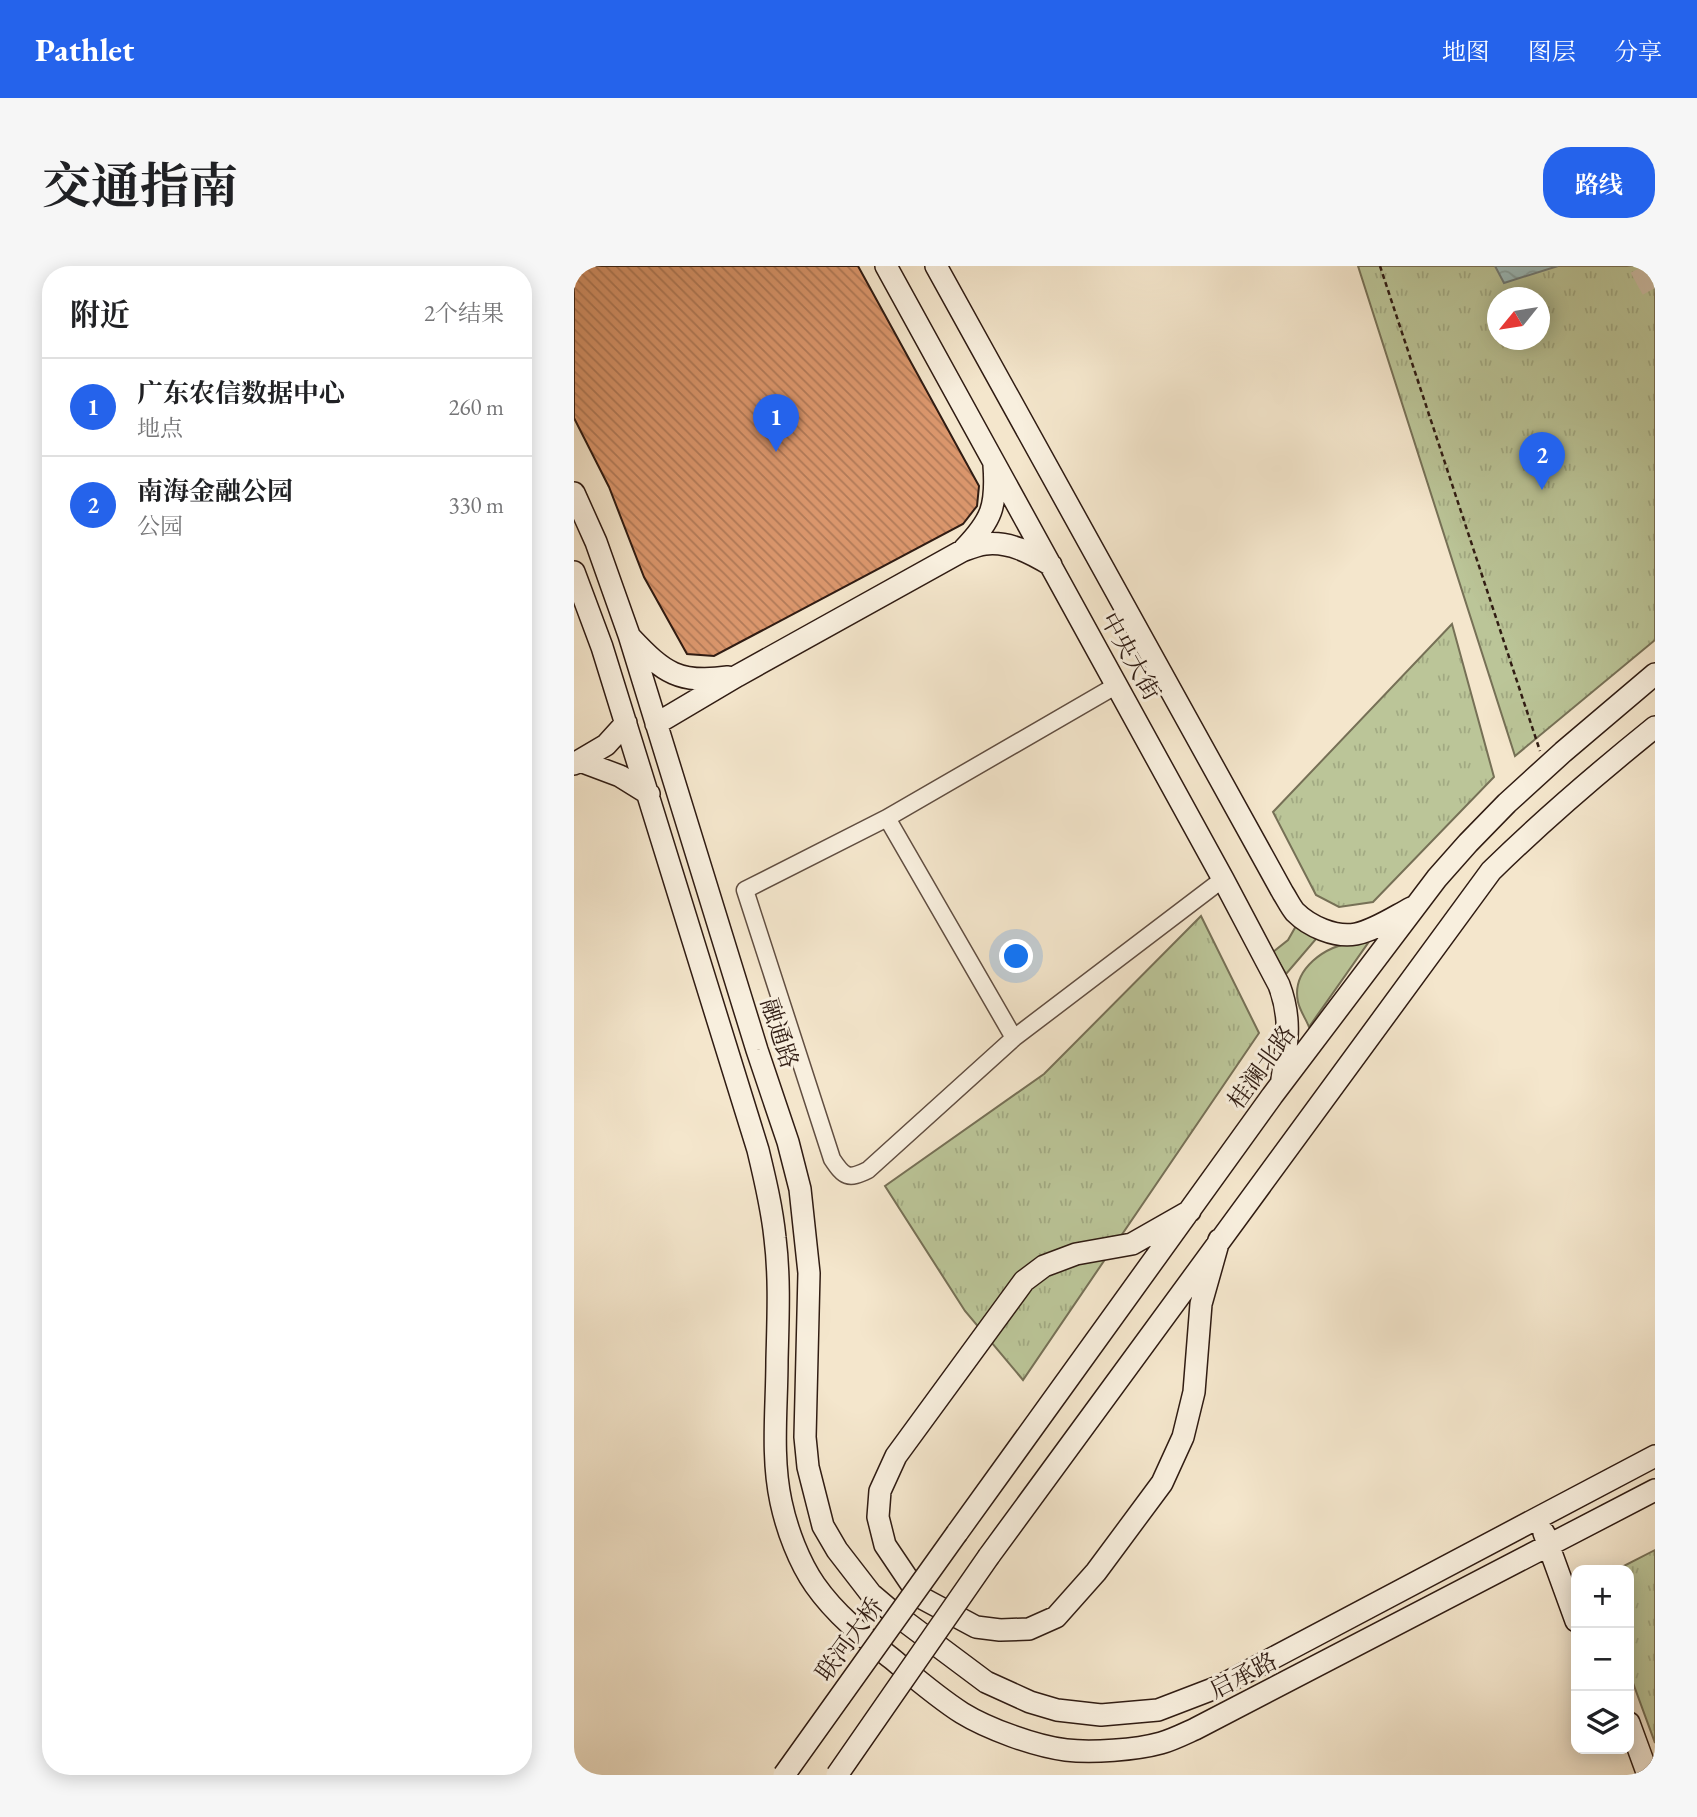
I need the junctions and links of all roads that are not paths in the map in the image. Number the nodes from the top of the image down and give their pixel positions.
1 (886, 266) edge
2 (936, 266) edge
3 (994, 461) junction
4 (574, 493) edge
5 (962, 551) junction
6 (1051, 565) junction
7 (574, 572) edge
8 (629, 635) junction
9 (1655, 674) edge
10 (737, 676) junction
11 (1117, 685) junction
12 (626, 723) junction
13 (656, 723) junction
14 (1655, 727) edge
15 (577, 763) edge
16 (649, 794) junction
17 (887, 818) junction
18 (1223, 879) junction
19 (1416, 905) junction
20 (1014, 1038) junction
21 (1282, 1083) junction
22 (1190, 1211) junction
23 (1219, 1240) junction
24 (1655, 1456) edge
25 (1655, 1490) edge
26 (1544, 1515) junction
27 (957, 1533) joint
28 (1554, 1543) junction
29 (1571, 1574) edge
30 (870, 1594) joint
31 (1571, 1603) edge
32 (1634, 1737) edge
33 (1626, 1754) edge
34 (785, 1775) edge
35 (837, 1775) edge
36 (1634, 1775) edge
37 (1648, 1775) edge

1 - 3 main road, 中央大街
2 - 19 main road, 中央大街
3 - 5 main road
3 - 6 main road, 中央大街
4 - 8 main road, 融通路
5 - 6 main road
5 - 10 main road
6 - 11 main road, 中央大街
7 - 12 main road
8 - 10 main road
8 - 13 main road, 融通路
9 - 19 main road, 桂澜北路
10 - 13 main road
11 - 17 street
11 - 18 main road, 中央大街
12 - 15 main road
12 - 16 main road
13 - 30 main road, 融通路
14 - 23 main road
15 - 16 main road
16 - 28 main road, 启承路
17 - 20 street
17 - 20 street
18 - 20 street
18 - 21 main road, 中央大街
19 - 21 main road, 桂澜北路
21 - 22 main road, 桂澜北路
22 - 23 main road
22 - 27 main road, 桂澜北路
23 - 35 main road, bridge
24 - 26 main road, 启承路
25 - 28 main road, 启承路
26 - 28 main road
26 - 30 main road, 启承路
27 - 34 main road, 联河大桥, bridge
28 - 29 main road
28 - 31 main road
32 - 37 main road
33 - 36 main road

